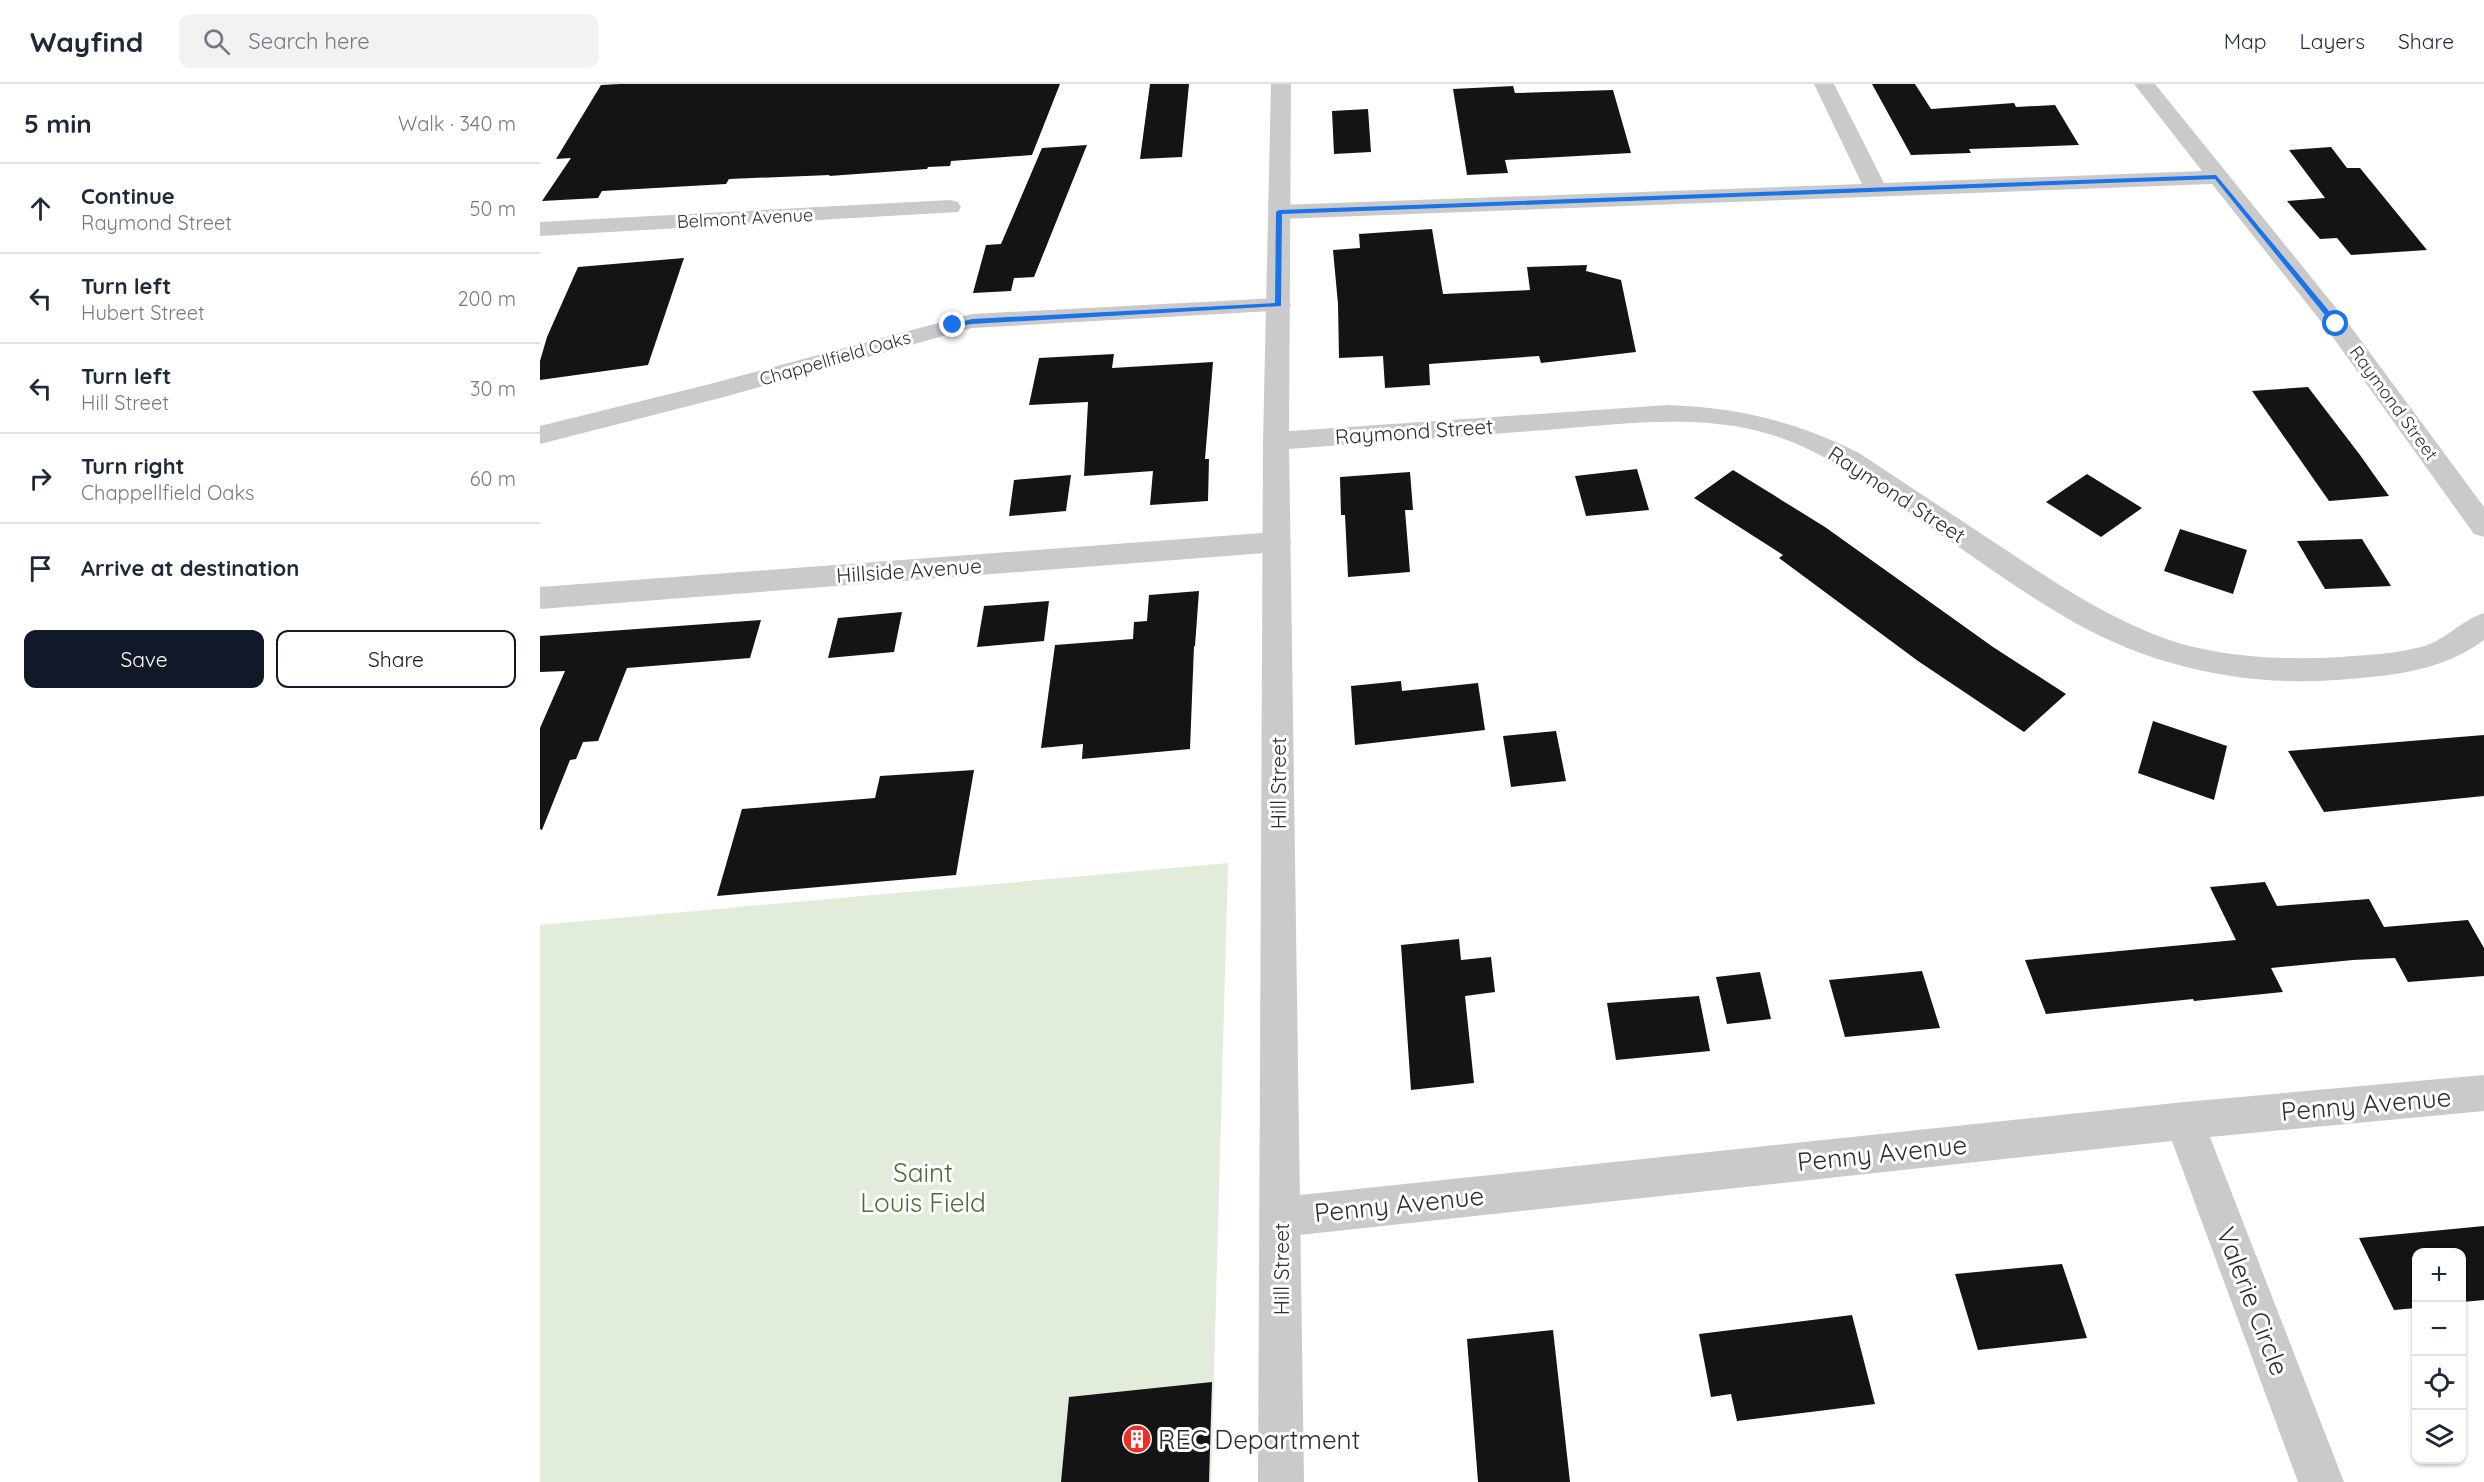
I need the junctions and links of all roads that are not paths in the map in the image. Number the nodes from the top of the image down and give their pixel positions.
1 (1281, 84) edge
2 (1824, 84) edge
3 (2144, 84) edge
4 (2216, 177) junction
5 (1876, 189) junction
6 (950, 207) dead end
7 (1279, 212) junction
8 (540, 229) edge
9 (1279, 305) junction
10 (540, 435) edge
11 (1276, 441) junction
12 (2484, 527) edge
13 (1277, 542) junction
14 (540, 598) edge
15 (2484, 624) edge
16 (2484, 1093) edge
17 (2184, 1120) junction
18 (1281, 1217) junction
19 (1281, 1482) edge
20 (2321, 1482) edge

1 - 7 street, Hill Street
2 - 5 street
3 - 4 street, Raymond Street
4 - 5 street
4 - 12 street, Raymond Street
5 - 7 street
6 - 8 street, Belmont Avenue
7 - 9 street, Hill Street
9 - 10 street, Chappellfield Oaks
9 - 11 street, Hill Street
11 - 13 street, Hill Street
11 - 15 street, Raymond Street
13 - 14 street, Hillside Avenue
13 - 18 street, Hill Street
16 - 17 street, Penny Avenue
17 - 18 street, Penny Avenue
17 - 20 street, Valerie Circle
18 - 19 street, Hill Street

